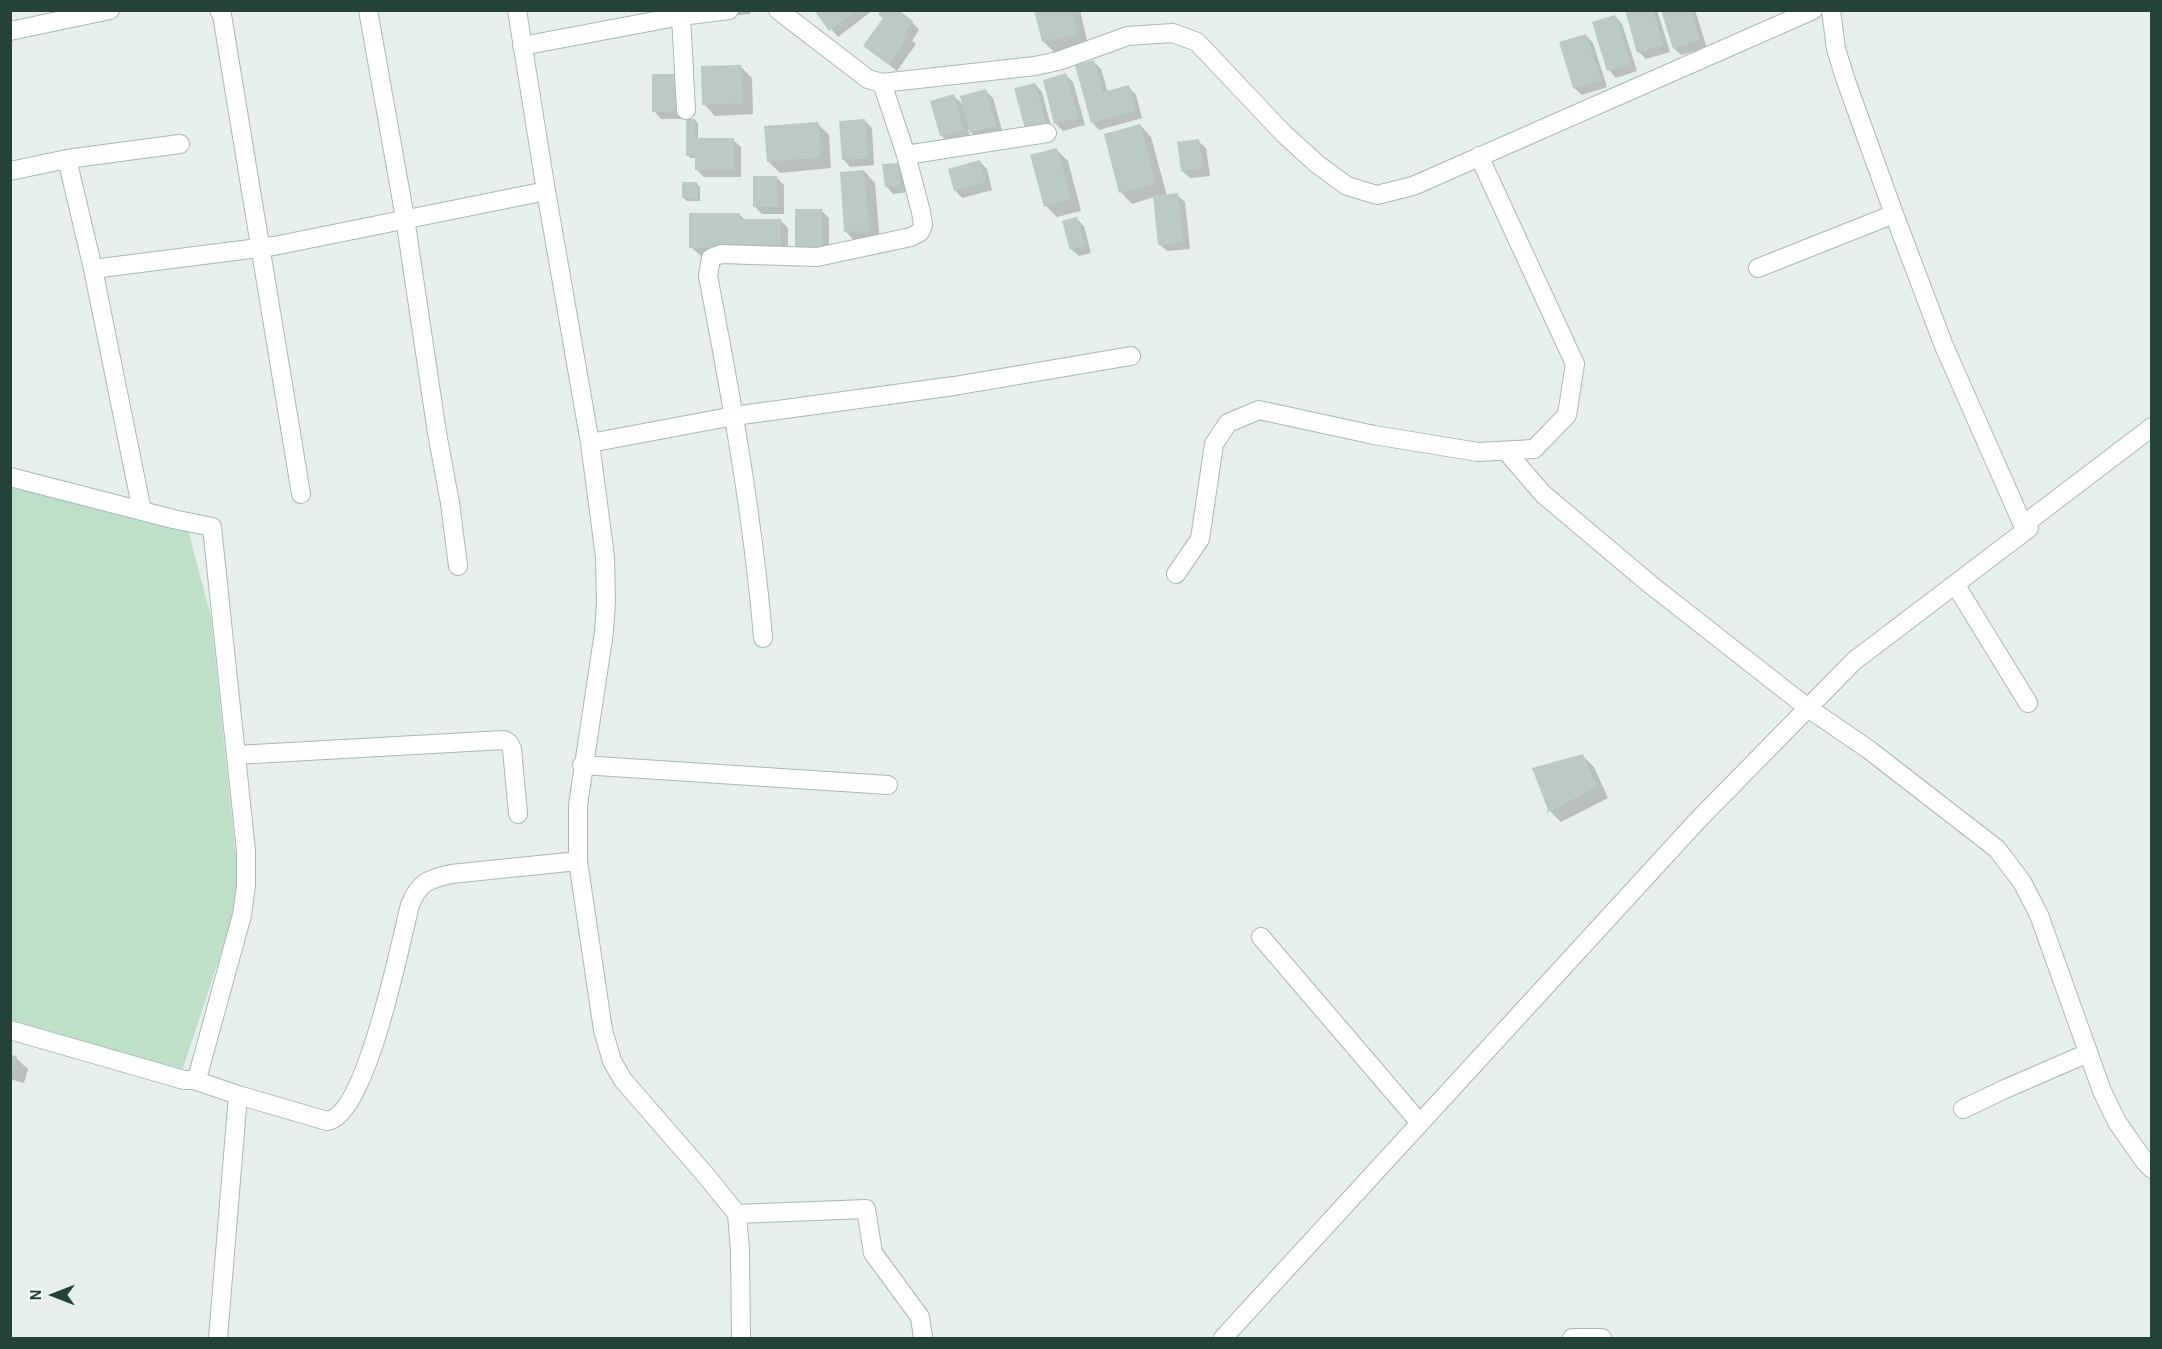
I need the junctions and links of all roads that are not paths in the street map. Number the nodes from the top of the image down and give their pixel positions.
1 (110, 10) edge
2 (219, 10) edge
3 (368, 10) edge
4 (517, 10) edge
5 (729, 10) edge
6 (778, 10) edge
7 (1813, 10) edge
8 (1831, 10) edge
9 (670, 15) edge
10 (10, 31) edge
11 (522, 46) junction
12 (882, 83) junction
13 (686, 110) dead end
14 (1047, 133) dead end
15 (180, 144) dead end
16 (906, 155) junction
17 (1479, 156) junction
18 (67, 159) junction
19 (10, 171) edge
20 (546, 191) junction
21 (1894, 214) junction
22 (405, 218) junction
23 (260, 248) junction
24 (1758, 268) dead end
25 (93, 269) junction
26 (1131, 356) dead end
27 (734, 417) junction
28 (2151, 427) edge
29 (590, 443) junction
30 (1506, 451) junction
31 (10, 477) edge
32 (301, 495) dead end
33 (142, 511) junction
34 (2023, 525) junction
35 (458, 566) dead end
36 (1176, 574) dead end
37 (1956, 584) junction
38 (763, 638) dead end
39 (2028, 703) dead end
40 (1808, 708) junction
41 (236, 755) junction
42 (582, 765) junction
43 (888, 785) dead end
44 (518, 814) dead end
45 (578, 861) junction
46 (1261, 937) dead end
47 (10, 1030) edge
48 (2088, 1053) junction
49 (194, 1080) junction
50 (238, 1095) junction
51 (1963, 1109) dead end
52 (1420, 1124) junction
53 (2151, 1169) edge
54 (737, 1214) junction
55 (218, 1338) edge
56 (741, 1338) edge
57 (923, 1338) edge
58 (1223, 1338) edge
59 (1572, 1338) edge
60 (1602, 1338) edge

1 - 10 street
2 - 23 street
3 - 22 street
4 - 11 street
5 - 9 street
6 - 12 street
7 - 17 street
8 - 21 street
9 - 11 street
9 - 13 street
11 - 20 street
12 - 16 street
12 - 17 street
14 - 16 street
15 - 18 street
16 - 27 street
17 - 30 street
18 - 19 street
18 - 25 street
20 - 22 street
20 - 29 street
21 - 24 street
21 - 34 street
22 - 23 street
22 - 35 street
23 - 25 street
23 - 32 street
25 - 33 street
26 - 27 street
27 - 29 street
27 - 38 street
28 - 34 street
29 - 42 street
30 - 36 street
30 - 40 street
31 - 33 street
33 - 41 street
34 - 37 street
37 - 39 street
37 - 40 street
40 - 48 street
40 - 52 street
41 - 44 street
41 - 49 street
42 - 43 street
42 - 45 street
45 - 50 street
45 - 54 street
46 - 52 street
47 - 49 street
48 - 51 street
48 - 53 street
49 - 50 street
50 - 55 street
52 - 58 street
54 - 56 street
54 - 57 street
59 - 60 street

